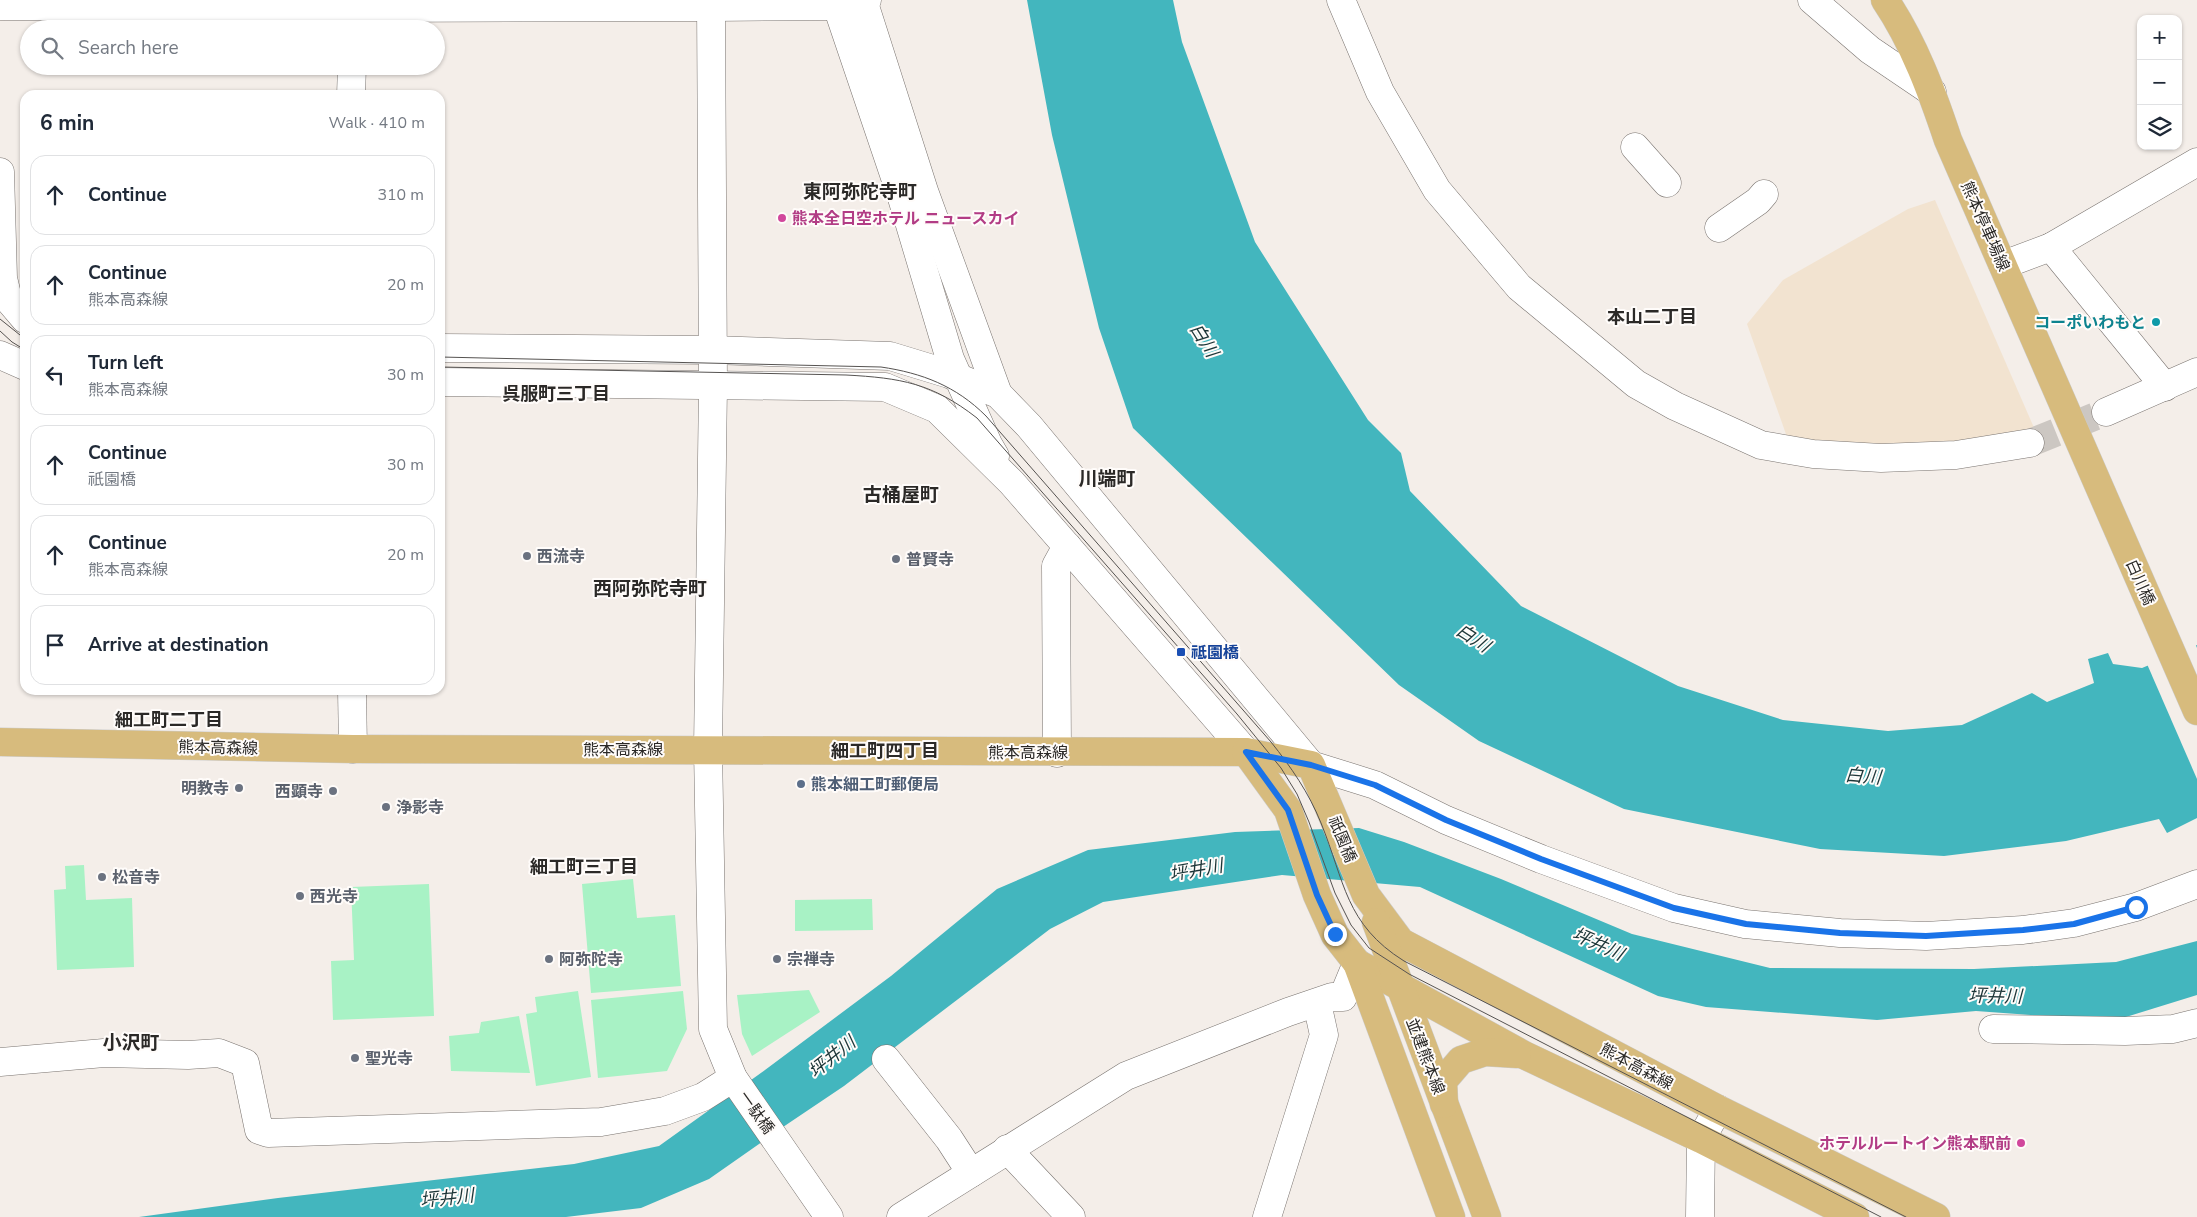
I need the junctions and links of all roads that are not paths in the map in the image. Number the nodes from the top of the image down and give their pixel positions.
1 (1340, 0) edge
2 (1812, 0) edge
3 (1885, 0) edge
4 (853, 1) edge
5 (711, 4) edge
6 (0, 6) edge
7 (353, 12) edge
8 (352, 75) edge
9 (351, 90) edge
10 (1932, 92) junction
11 (1635, 147) dead end
12 (2197, 162) edge
13 (0, 172) edge
14 (1667, 182) dead end
15 (1764, 194) dead end
16 (1719, 228) dead end
17 (2051, 248) junction
18 (2003, 265) junction
19 (20, 313) edge
20 (937, 316) junction
21 (445, 348) edge
22 (712, 350) junction
23 (0, 355) edge
24 (890, 356) junction
25 (20, 364) edge
26 (2197, 372) edge
27 (959, 378) junction
28 (445, 382) edge
29 (713, 386) junction
30 (2165, 387) junction
31 (998, 394) junction
32 (2106, 412) tunnel mouth
33 (2030, 443) tunnel mouth
34 (2085, 454) joint
35 (1012, 483) junction
36 (1067, 546) junction
37 (352, 695) edge
38 (2197, 711) edge
39 (0, 742) edge
40 (353, 749) junction
41 (708, 749) junction
42 (1246, 752) junction
43 (1057, 753) junction
44 (1311, 765) junction
45 (2197, 884) edge
46 (1364, 891) junction
47 (1357, 963) junction
48 (1399, 985) junction
49 (1317, 1003) junction
50 (1288, 1012) junction
51 (2197, 1023) edge
52 (1993, 1029) dead end
53 (1524, 1055) junction
54 (1316, 1058) junction
55 (886, 1059) dead end
56 (0, 1062) edge
57 (733, 1078) junction
58 (1444, 1104) junction
59 (1718, 1109) junction
60 (1701, 1140) junction
61 (1007, 1149) junction
62 (971, 1173) junction
63 (829, 1217) edge
64 (901, 1217) edge
65 (1070, 1217) edge
66 (1267, 1217) edge
67 (1450, 1217) edge
68 (1488, 1217) edge
69 (1700, 1217) edge
70 (1855, 1217) edge
71 (1936, 1217) edge

1 - 33 street
2 - 10 street
3 - 10 main road, 熊本停車場線
4 - 5 street
4 - 20 street
4 - 31 street
5 - 7 street
5 - 22 street, 一駄橋
6 - 7 street
8 - 9 street
10 - 18 main road, 熊本停車場線
11 - 14 street
12 - 17 street
13 - 19 street
15 - 16 street
17 - 18 street
17 - 30 street
18 - 34 main road, 熊本停車場線
20 - 24 street
20 - 27 street
21 - 22 street
22 - 24 street
22 - 29 street, 一駄橋
23 - 25 street
24 - 27 street
26 - 30 street
27 - 31 street
27 - 35 street
28 - 29 street
29 - 35 street
29 - 41 street, 一駄橋
30 - 32 street
31 - 44 street
34 - 38 main road, 白川橋
35 - 36 street
36 - 42 street
36 - 43 street
37 - 40 street
39 - 40 main road, 熊本高森線
40 - 41 main road, 熊本高森線
41 - 43 main road, 熊本高森線
41 - 57 street, 一駄橋
42 - 43 main road, 熊本高森線
42 - 44 main road, 熊本高森線
42 - 47 main road
44 - 45 street
44 - 46 main road, 祇園橋
46 - 48 main road, 並建熊本線
46 - 59 main road, 熊本高森線
47 - 48 main road
47 - 49 street
47 - 67 main road, 並建熊本線
48 - 53 main road
48 - 58 main road, 並建熊本線
49 - 50 street
49 - 54 street
50 - 54 street
50 - 61 street
51 - 52 street
53 - 58 main road
53 - 60 main road
54 - 66 street
55 - 62 street
56 - 57 street
57 - 63 street, 一駄橋
58 - 68 main road, 並建熊本線
59 - 60 street
59 - 71 main road, 熊本高森線
60 - 69 street
60 - 70 main road
61 - 62 street
61 - 65 street
62 - 64 street

